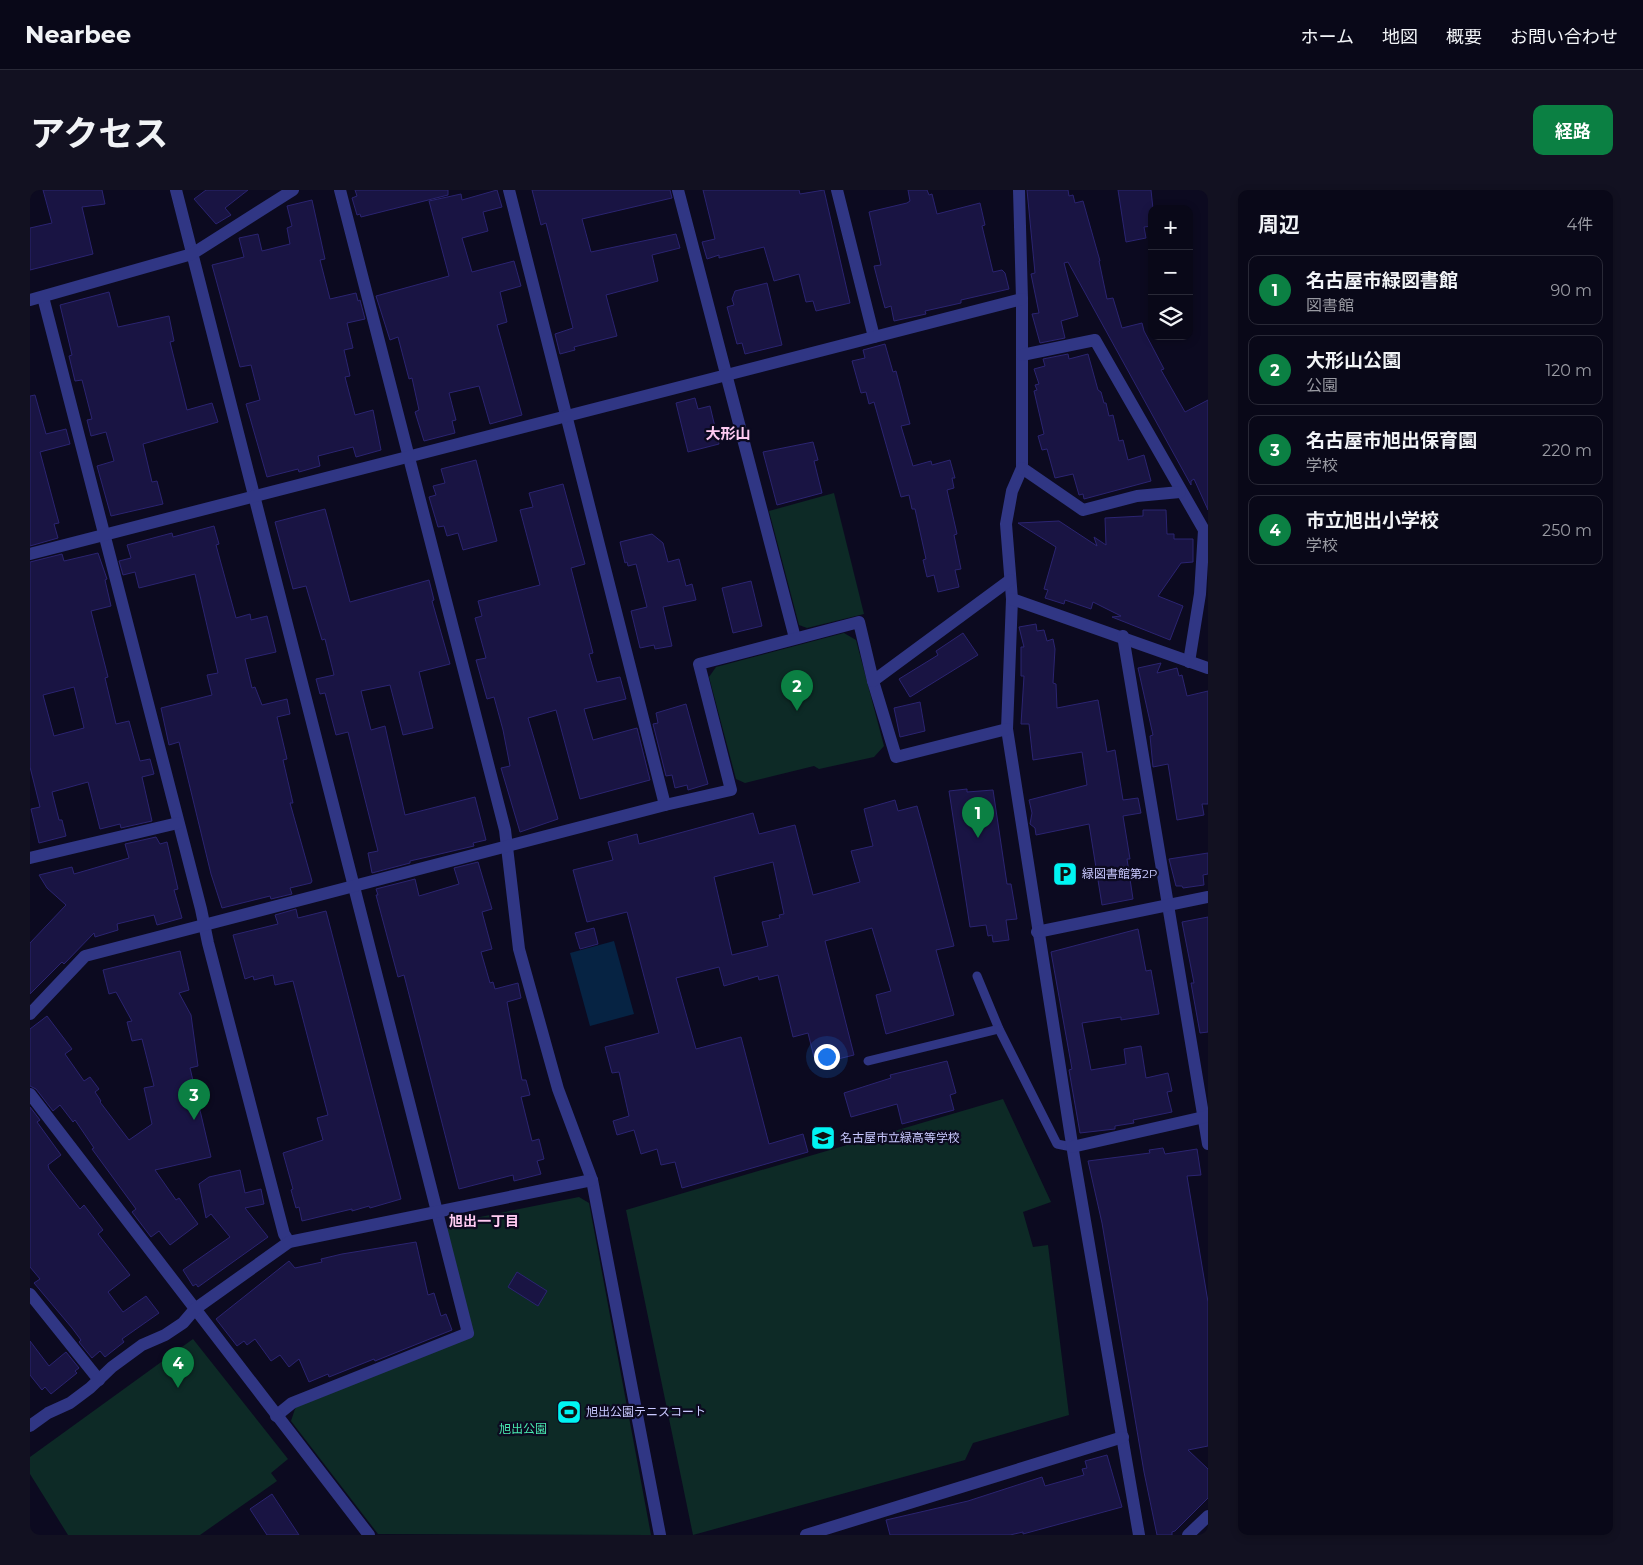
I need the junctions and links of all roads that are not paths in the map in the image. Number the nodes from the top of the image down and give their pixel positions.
1 (176, 190) edge
2 (293, 190) edge
3 (340, 190) edge
4 (509, 190) edge
5 (678, 190) edge
6 (837, 190) edge
7 (1019, 190) edge
8 (192, 254) junction
9 (43, 297) junction
10 (1022, 299) junction
11 (30, 300) edge
12 (874, 337) junction
13 (1022, 355) junction
14 (725, 375) junction
15 (567, 416) junction
16 (408, 455) junction
17 (1022, 468) junction
18 (1180, 492) junction
19 (254, 496) junction
20 (105, 535) junction
21 (30, 554) edge
22 (1010, 580) junction
23 (1012, 599) junction
24 (1123, 636) junction
25 (795, 638) junction
26 (1189, 662) junction
27 (1208, 668) edge
28 (873, 681) junction
29 (1007, 729) junction
30 (665, 805) junction
31 (178, 823) junction
32 (508, 846) junction
33 (30, 859) edge
34 (355, 885) junction
35 (1208, 897) edge
36 (1168, 905) junction
37 (204, 926) junction
38 (1037, 932) junction
39 (977, 976) dead end
40 (30, 1014) edge
41 (999, 1029) junction
42 (868, 1061) dead end
43 (30, 1094) edge
44 (1206, 1116) edge
45 (1208, 1144) edge
46 (1072, 1148) junction
47 (592, 1180) junction
48 (437, 1212) junction
49 (288, 1242) junction
50 (30, 1294) edge
51 (195, 1309) junction
52 (99, 1380) junction
53 (276, 1416) junction
54 (30, 1426) edge
55 (1122, 1437) junction
56 (1208, 1516) edge
57 (369, 1535) edge
58 (660, 1535) edge
59 (806, 1535) edge
60 (1139, 1535) edge
61 (1188, 1535) edge

1 - 8 street
2 - 8 street
3 - 16 street
4 - 15 street
5 - 14 street
6 - 12 street
7 - 10 street
8 - 9 street
8 - 19 street
9 - 11 street
9 - 20 street
10 - 12 street
10 - 13 street
12 - 14 street
13 - 17 street
13 - 18 street
14 - 15 street
14 - 25 street
15 - 16 street
15 - 30 street
16 - 19 street
16 - 32 street
17 - 18 street
17 - 22 street
18 - 26 street
19 - 20 street
19 - 34 street
20 - 21 street
20 - 31 street
22 - 23 street
22 - 28 street
23 - 24 street
23 - 29 street
24 - 26 street
24 - 36 street
25 - 28 street
25 - 30 street
26 - 27 street
28 - 29 street
29 - 38 street
30 - 32 street
31 - 33 street
31 - 37 street
32 - 34 street
32 - 47 street
34 - 37 street
34 - 48 street
35 - 36 street
36 - 38 street
36 - 44 street
37 - 40 street
37 - 49 street
38 - 46 street
39 - 41 lane
41 - 42 lane
41 - 46 lane
43 - 51 street
44 - 45 street
44 - 46 street
46 - 55 street
47 - 48 street
47 - 58 street
48 - 49 street
48 - 53 street
49 - 51 street
50 - 52 street
51 - 52 street
51 - 53 street
52 - 54 street
53 - 57 street
55 - 59 street
55 - 60 street
56 - 61 street

